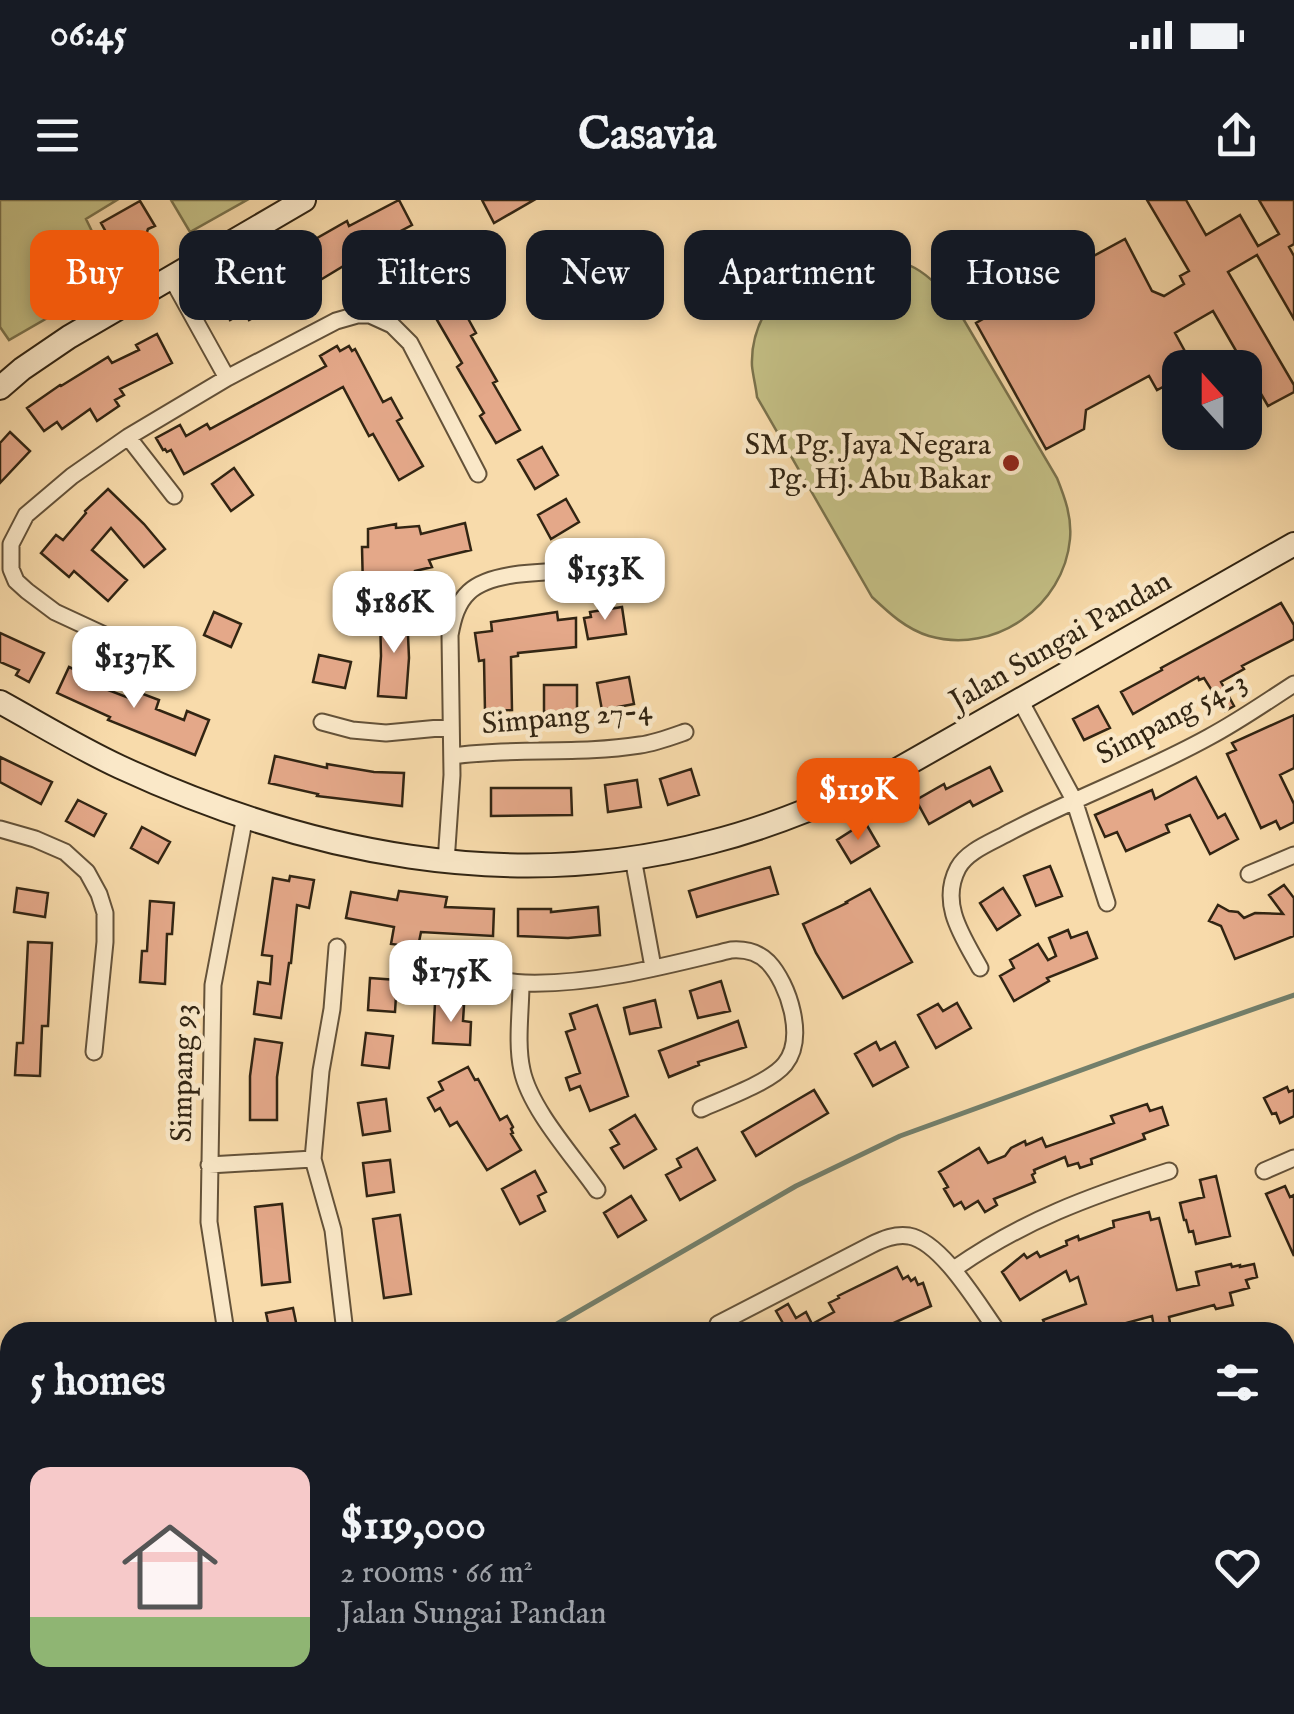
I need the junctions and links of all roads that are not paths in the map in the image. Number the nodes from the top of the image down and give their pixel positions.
1 (304, 200) edge
2 (170, 277) junction
3 (227, 378) junction
4 (0, 388) edge
5 (128, 437) junction
6 (478, 474) dead end
7 (174, 496) dead end
8 (1294, 544) edge
9 (586, 570) dead end
10 (180, 670) dead end
11 (1294, 684) edge
12 (1020, 700) junction
13 (0, 702) edge
14 (322, 722) dead end
15 (450, 727) junction
16 (685, 732) dead end
17 (452, 756) junction
18 (1074, 800) junction
19 (245, 816) junction
20 (0, 829) edge
21 (1294, 855) edge
22 (633, 858) junction
23 (446, 862) junction
24 (1249, 874) dead end
25 (1107, 903) dead end
26 (337, 947) dead end
27 (653, 966) junction
28 (442, 967) dead end
29 (980, 968) dead end
30 (520, 983) junction
31 (94, 1052) dead end
32 (701, 1110) dead end
33 (1294, 1158) edge
34 (313, 1159) junction
35 (210, 1165) junction
36 (1168, 1171) dead end
37 (1264, 1171) dead end
38 (597, 1190) dead end
39 (954, 1269) junction
40 (224, 1322) edge
41 (344, 1322) edge
42 (722, 1322) edge
43 (991, 1322) edge

1 - 2 street
2 - 3 street
2 - 4 street
3 - 5 street
3 - 6 street
5 - 7 street
5 - 10 street
8 - 12 street, Jalan Sungai Pandan
9 - 15 street
11 - 18 street, Simpang 54-3
12 - 18 street
12 - 22 street, Jalan Sungai Pandan
13 - 19 street, Jalan Sungai Pandan
14 - 15 street
15 - 17 street
16 - 17 street, Simpang 27-4
17 - 23 street
18 - 25 street
18 - 29 street, Simpang 54-3
19 - 23 street, Jalan Sungai Pandan
19 - 35 street, Simpang 93
20 - 31 street
21 - 24 street
22 - 23 street, Jalan Sungai Pandan
22 - 27 street
26 - 34 street
27 - 30 street
27 - 32 street
28 - 30 street
30 - 38 street
33 - 37 street
34 - 35 street
34 - 41 street
35 - 40 street, Simpang 93
36 - 39 street
39 - 42 street
39 - 43 street

